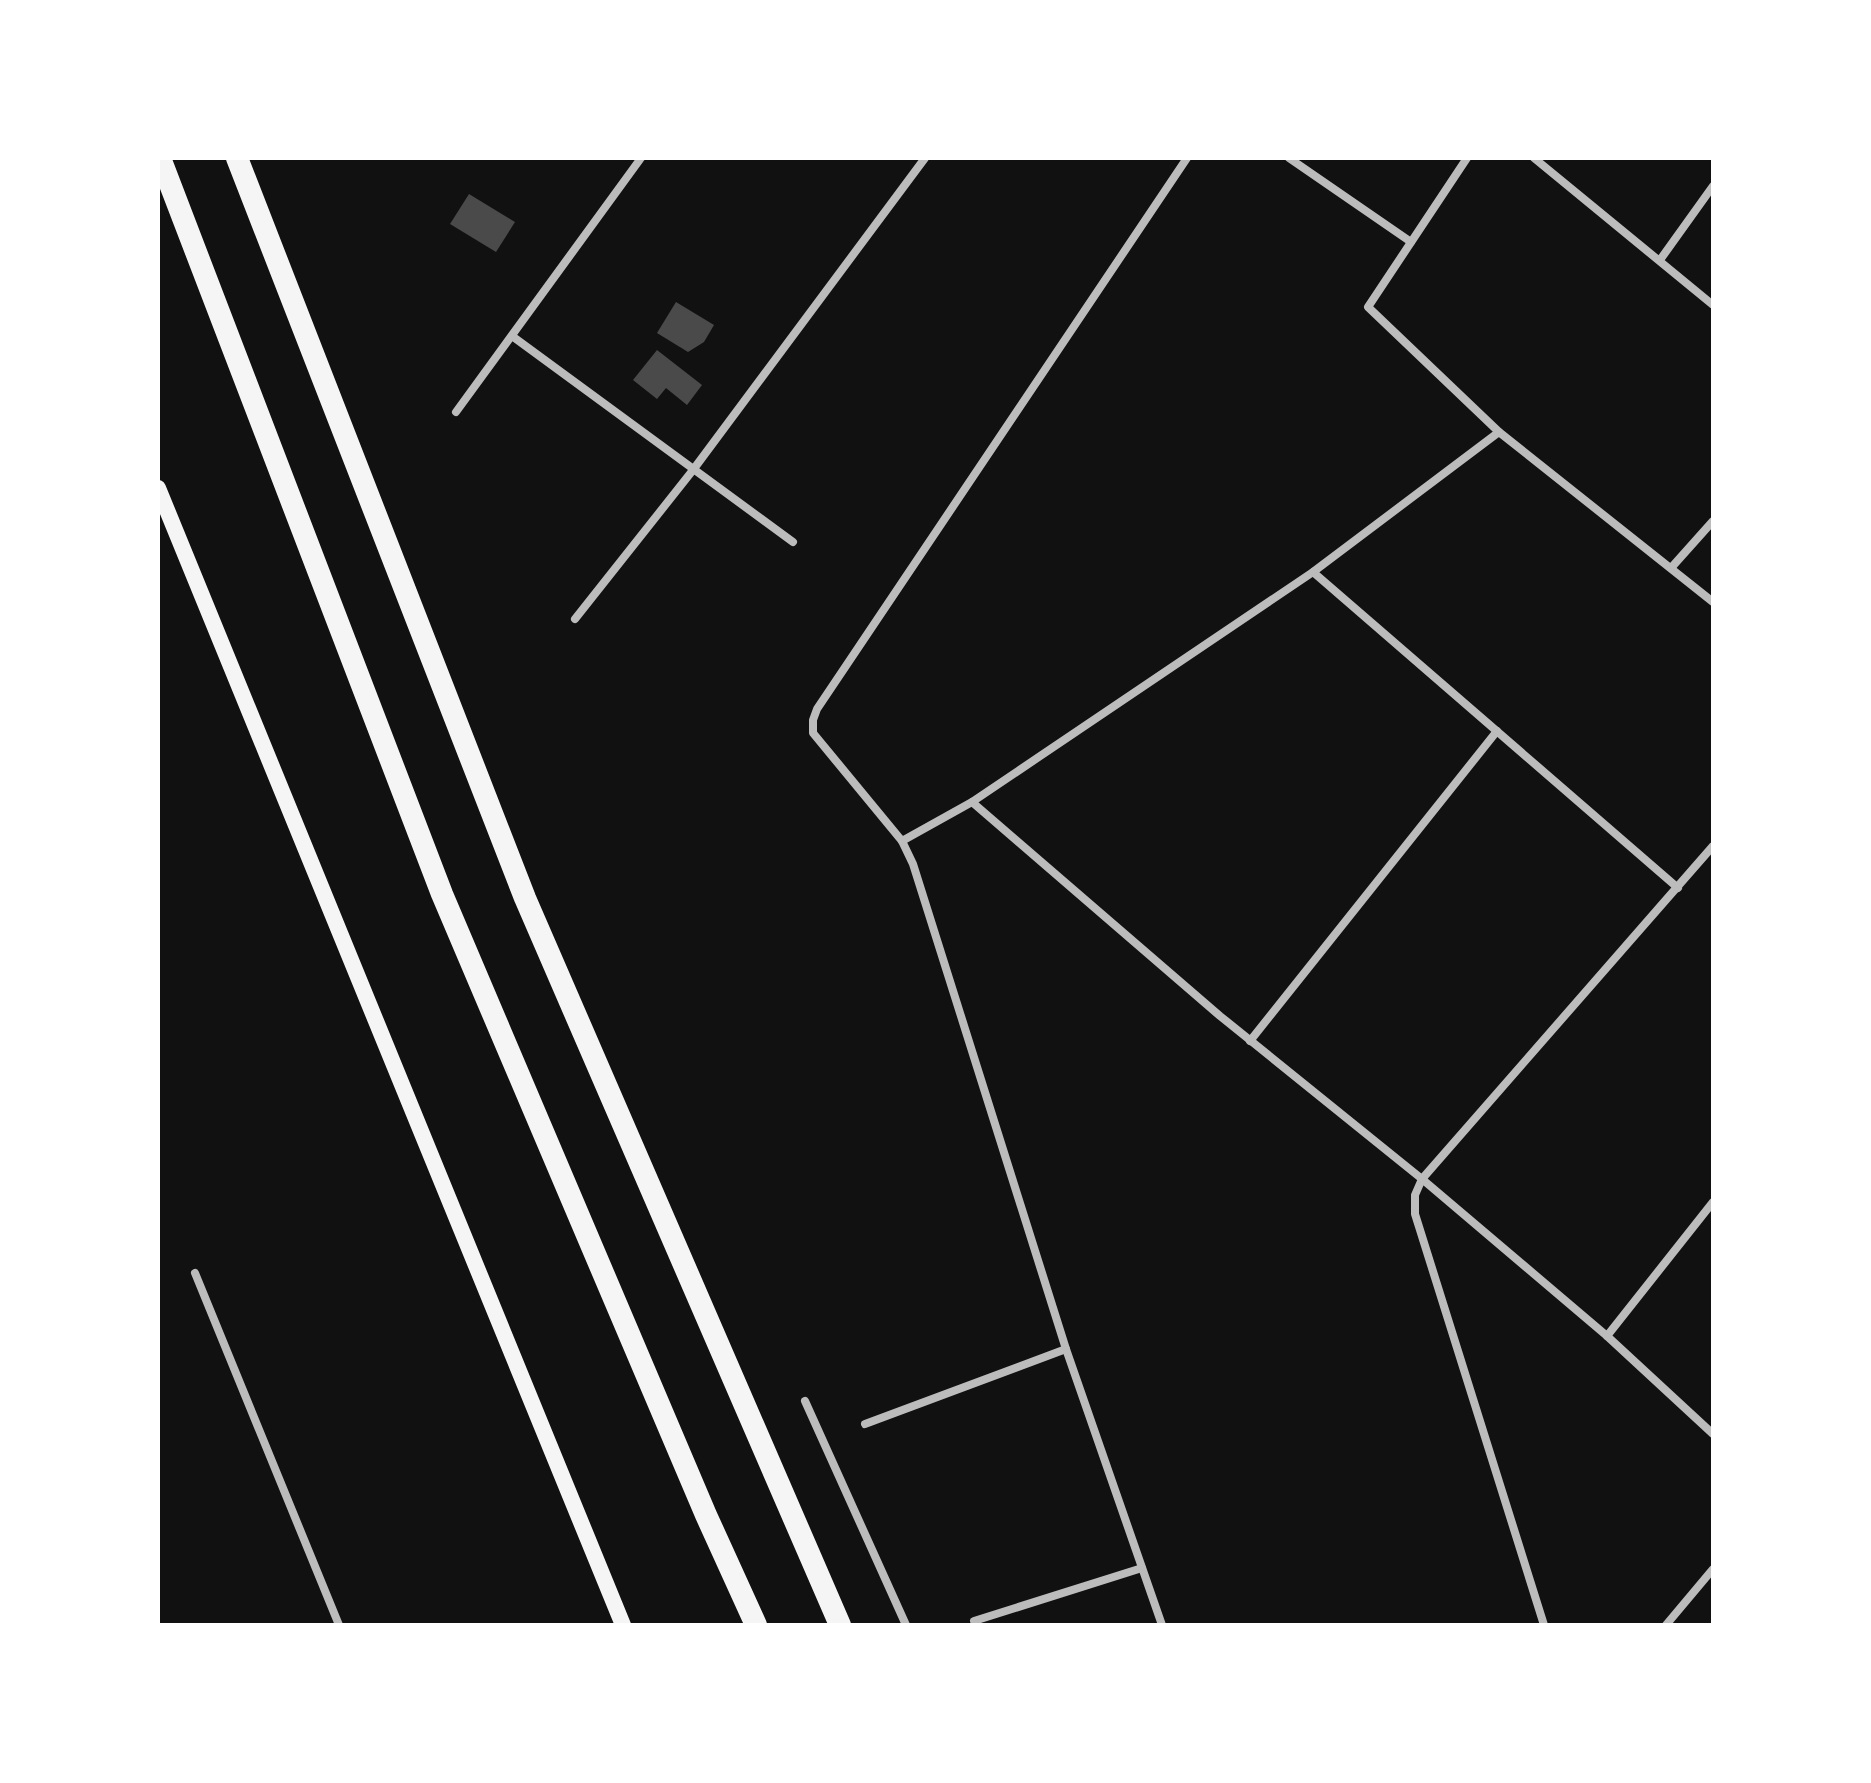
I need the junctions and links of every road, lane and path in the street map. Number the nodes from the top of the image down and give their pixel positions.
1 (160, 158) edge
2 (237, 158) edge
3 (641, 158) edge
4 (925, 158) edge
5 (1187, 158) edge
6 (1289, 158) edge
7 (1467, 158) edge
8 (1534, 158) edge
9 (1713, 186) edge
10 (1411, 242) junction
11 (1660, 260) junction
12 (1713, 305) edge
13 (512, 336) junction
14 (456, 412) dead end
15 (1499, 432) junction
16 (693, 470) junction
17 (158, 488) edge
18 (1713, 521) edge
19 (793, 542) dead end
20 (1671, 568) junction
21 (1313, 572) junction
22 (1713, 602) edge
23 (575, 619) dead end
24 (1497, 731) junction
25 (972, 802) junction
26 (902, 841) junction
27 (1713, 846) edge
28 (1678, 888) junction
29 (1250, 1041) junction
30 (1422, 1179) junction
31 (1713, 1202) edge
32 (195, 1273) dead end
33 (1607, 1336) junction
34 (1066, 1349) junction
35 (805, 1401) dead end
36 (865, 1424) dead end
37 (1713, 1434) edge
38 (1142, 1568) junction
39 (1713, 1569) edge
40 (974, 1621) dead end
41 (339, 1625) edge
42 (623, 1625) edge
43 (756, 1625) edge
44 (840, 1625) edge
45 (906, 1625) edge
46 (1162, 1625) edge
47 (1544, 1625) edge
48 (1666, 1625) edge

1 - 43 highway
2 - 44 highway
3 - 13 street
4 - 16 street
5 - 26 street
6 - 10 street
7 - 10 street
8 - 11 street
9 - 11 street
10 - 15 street
11 - 12 street
13 - 14 street
13 - 16 street
15 - 20 street
15 - 21 street
16 - 19 street
16 - 23 street
17 - 42 main road
18 - 20 street
20 - 22 street
21 - 24 street
21 - 25 street
24 - 28 street
24 - 29 street
25 - 26 street
25 - 29 street
26 - 34 street
27 - 28 street
28 - 30 street
29 - 30 street
30 - 33 street
30 - 47 street
31 - 33 street
32 - 41 street
33 - 37 street
34 - 36 street
34 - 38 street
35 - 45 street
38 - 40 street
38 - 46 street
39 - 48 street

